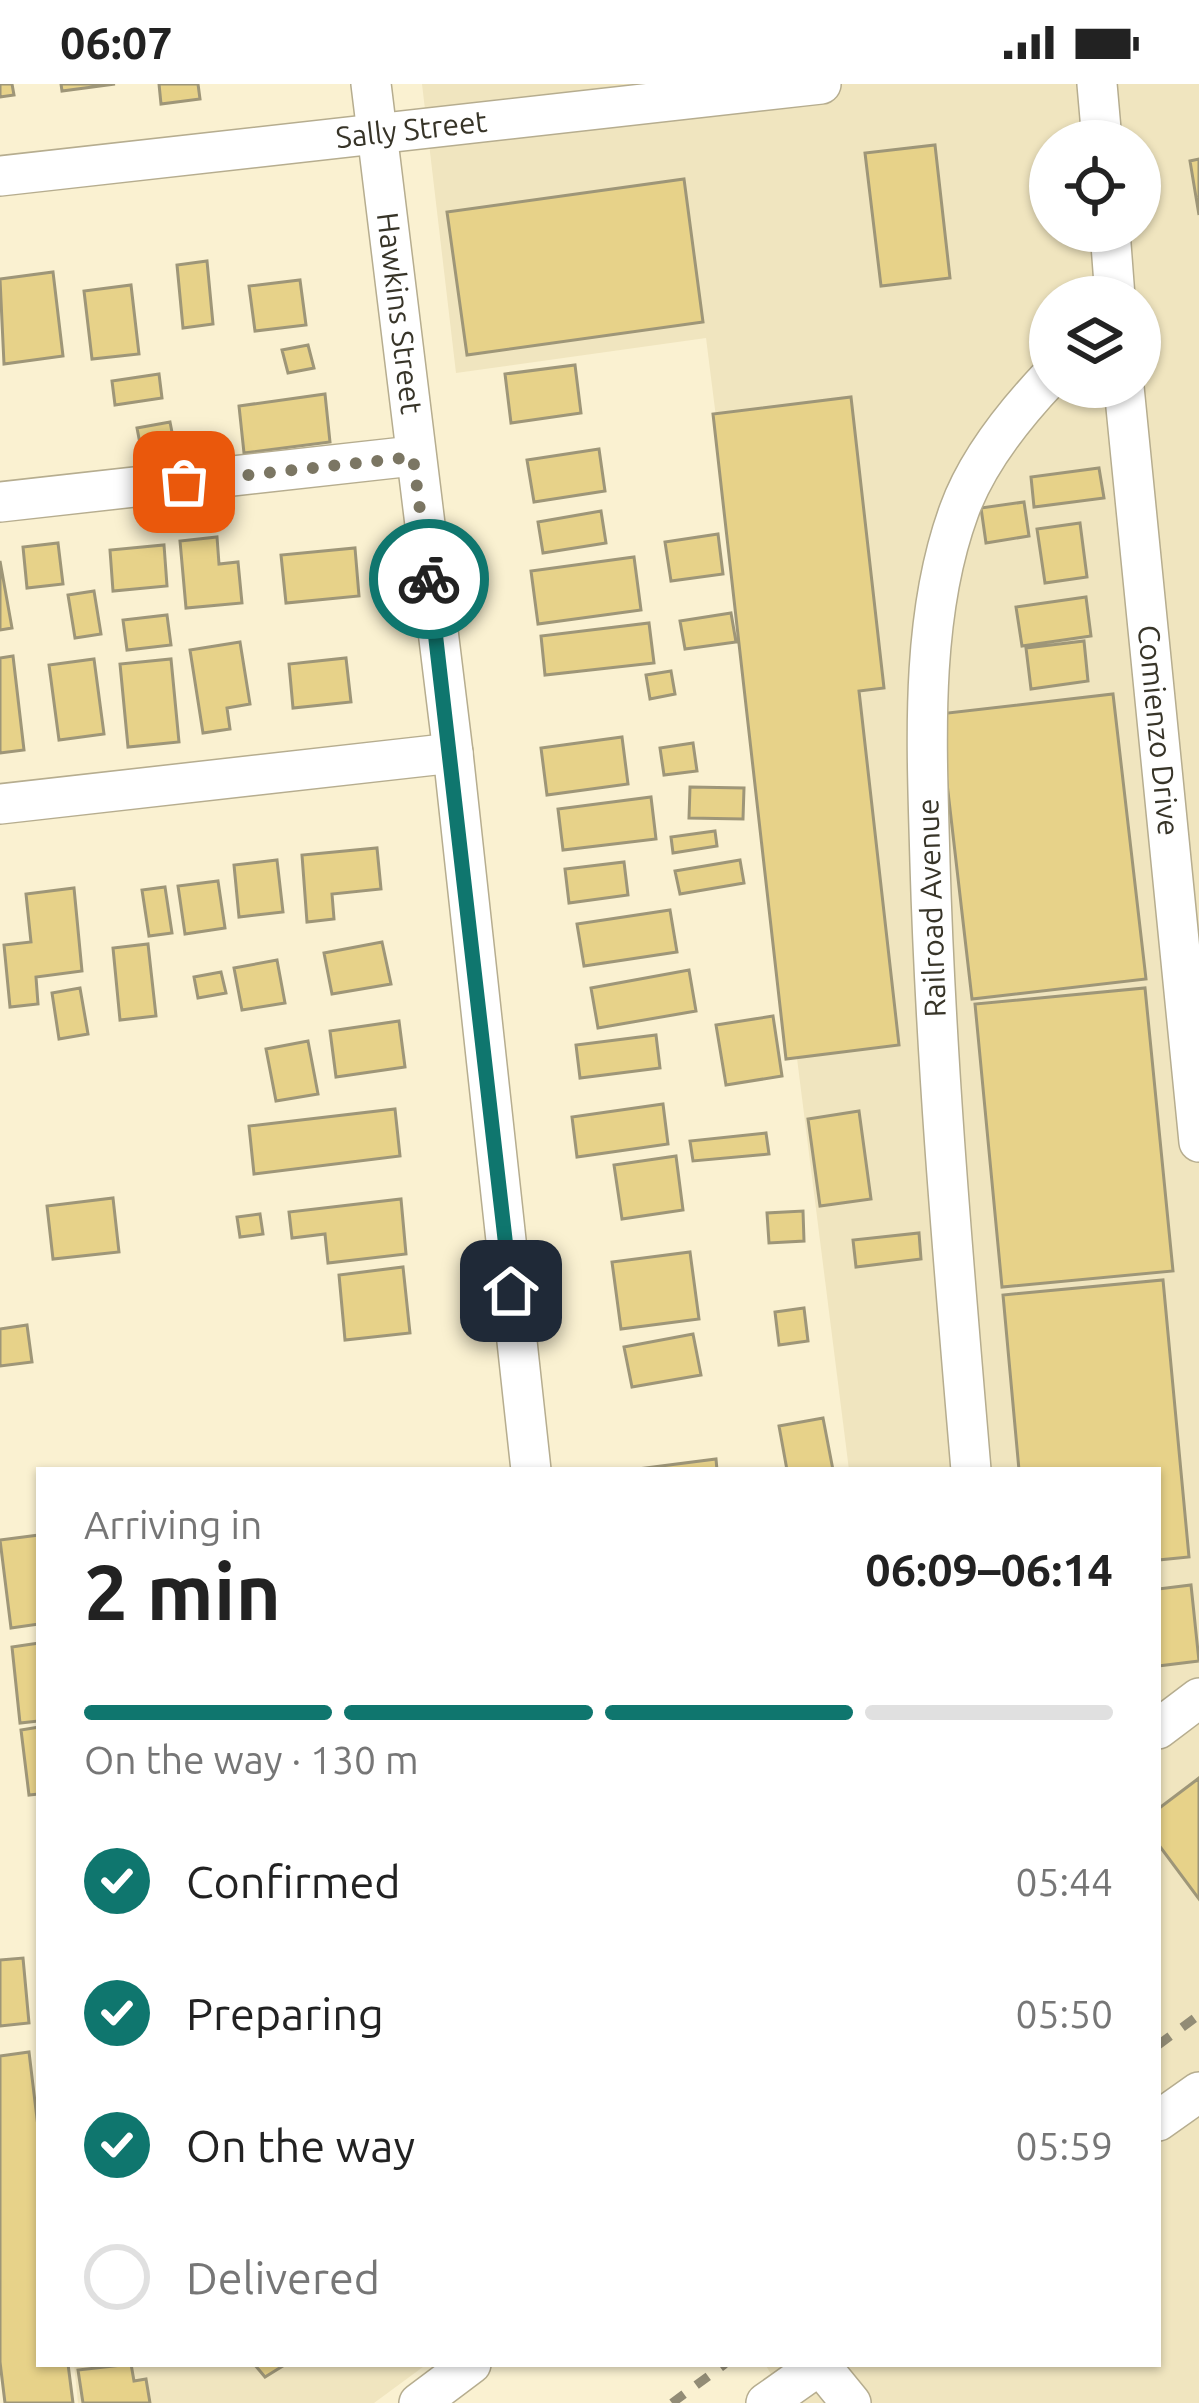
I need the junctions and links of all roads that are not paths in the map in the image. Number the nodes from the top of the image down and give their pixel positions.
1 (370, 84) edge
2 (821, 84) edge
3 (1097, 84) edge
4 (1100, 120) edge
5 (376, 134) junction
6 (0, 176) edge
7 (1029, 401) edge
8 (1126, 408) edge
9 (413, 457) junction
10 (0, 502) edge
11 (453, 753) junction
12 (0, 805) edge
13 (1199, 1142) edge
14 (531, 1467) edge
15 (971, 1467) edge
16 (1199, 1698) edge
17 (1161, 1727) edge
18 (1199, 2092) edge
19 (1161, 2119) edge
20 (467, 2367) edge
21 (817, 2367) edge
22 (822, 2367) edge
23 (419, 2403) edge
24 (766, 2403) edge
25 (851, 2403) edge

1 - 5 street, Hawkins Street
2 - 5 street, Sally Street
3 - 4 street
5 - 6 street, Sally Street
5 - 9 street, Hawkins Street
7 - 15 street, Railroad Avenue
8 - 13 street, Comienzo Drive
9 - 10 street
9 - 11 street, Hawkins Street
11 - 12 street
11 - 14 street, Hawkins Street
16 - 17 street
18 - 19 street
20 - 23 street
21 - 24 street
22 - 25 street

